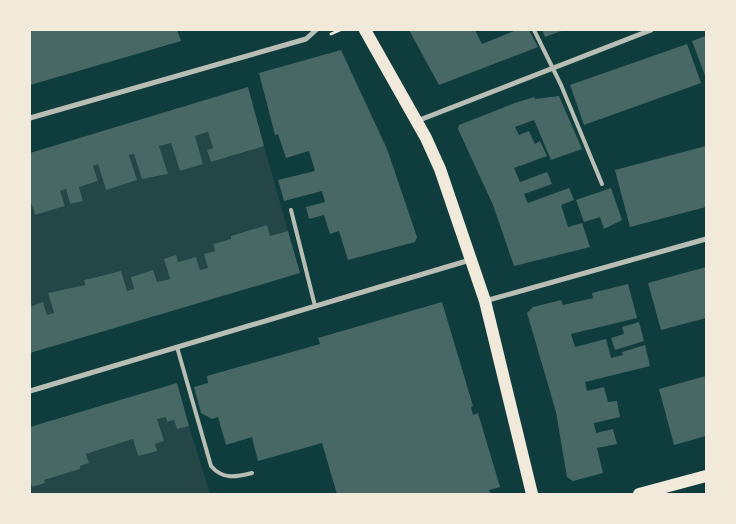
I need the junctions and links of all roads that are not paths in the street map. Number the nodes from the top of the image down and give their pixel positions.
1 (316, 30) edge
2 (365, 30) edge
3 (534, 30) edge
4 (651, 30) edge
5 (551, 68) junction
6 (30, 118) edge
7 (417, 121) junction
8 (602, 184) dead end
9 (291, 210) dead end
10 (706, 239) edge
11 (470, 260) junction
12 (485, 301) junction
13 (315, 306) junction
14 (177, 347) junction
15 (30, 391) edge
16 (252, 473) dead end
17 (706, 476) edge
18 (678, 488) edge
19 (532, 494) edge
20 (639, 494) edge

1 - 6 street
2 - 7 main road
3 - 5 lane
4 - 5 street
5 - 7 street
5 - 8 lane
7 - 11 main road
9 - 13 lane
10 - 12 street
11 - 12 main road
11 - 13 street
12 - 19 main road
13 - 14 street
14 - 15 street
14 - 16 lane
17 - 18 main road
18 - 20 main road

